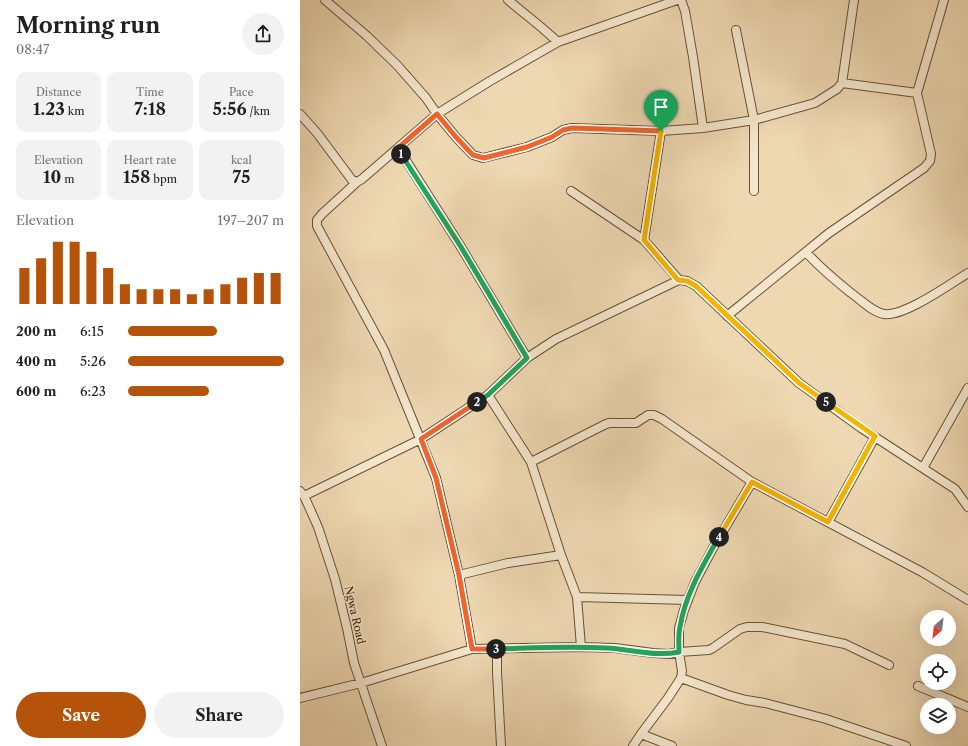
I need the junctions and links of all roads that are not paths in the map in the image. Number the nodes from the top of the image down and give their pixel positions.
1 (325, 0) edge
2 (508, 0) edge
3 (677, 0) edge
4 (681, 0) edge
5 (854, 0) edge
6 (944, 0) edge
7 (736, 30) dead end
8 (558, 42) junction
9 (842, 83) junction
10 (917, 93) junction
11 (300, 114) edge
12 (437, 114) junction
13 (754, 120) junction
14 (703, 128) junction
15 (661, 131) junction
16 (398, 148) junction
17 (357, 182) junction
18 (571, 191) dead end
19 (754, 191) dead end
20 (644, 240) junction
21 (806, 252) junction
22 (968, 273) edge
23 (678, 280) junction
24 (727, 316) junction
25 (527, 358) junction
26 (968, 388) edge
27 (488, 395) junction
28 (875, 436) junction
29 (421, 439) junction
30 (530, 462) junction
31 (923, 468) junction
32 (752, 482) junction
33 (302, 493) edge
34 (968, 507) edge
35 (828, 522) junction
36 (562, 555) junction
37 (459, 575) junction
38 (577, 597) junction
39 (688, 600) junction
40 (968, 600) edge
41 (581, 646) junction
42 (472, 649) junction
43 (497, 649) junction
44 (679, 652) junction
45 (889, 665) dead end
46 (681, 678) junction
47 (361, 683) junction
48 (918, 686) dead end
49 (300, 698) edge
50 (968, 707) edge
51 (641, 734) junction
52 (382, 746) edge
53 (501, 746) edge
54 (634, 746) edge
55 (672, 746) edge
56 (906, 746) edge

1 - 12 street
2 - 8 street
3 - 8 street
4 - 14 street
5 - 9 street
6 - 10 street
7 - 13 street
8 - 12 street
9 - 10 street
9 - 13 street
10 - 21 street
11 - 17 street
12 - 15 street
12 - 16 street
13 - 14 street
13 - 19 street
14 - 15 street
15 - 20 street
16 - 17 street
16 - 25 street
17 - 29 street
18 - 20 street
20 - 23 street
21 - 22 street
21 - 24 street
23 - 24 street
23 - 25 street
24 - 28 street
25 - 27 street
26 - 31 street
27 - 29 street
27 - 30 street
28 - 31 street
28 - 35 street
29 - 33 street
29 - 37 street
30 - 32 street
30 - 36 street
31 - 34 street
32 - 35 street
32 - 39 street
33 - 47 street, Ngwa Road
35 - 40 street
36 - 37 street
36 - 38 street
37 - 42 street
38 - 39 street
38 - 41 street
39 - 44 street
41 - 43 street
41 - 44 street
42 - 43 street
42 - 47 street
43 - 53 street
44 - 45 street
44 - 46 street
46 - 51 street
46 - 56 street
47 - 49 street
47 - 52 street, Ngwa Road
48 - 50 street
51 - 54 street
51 - 55 street

